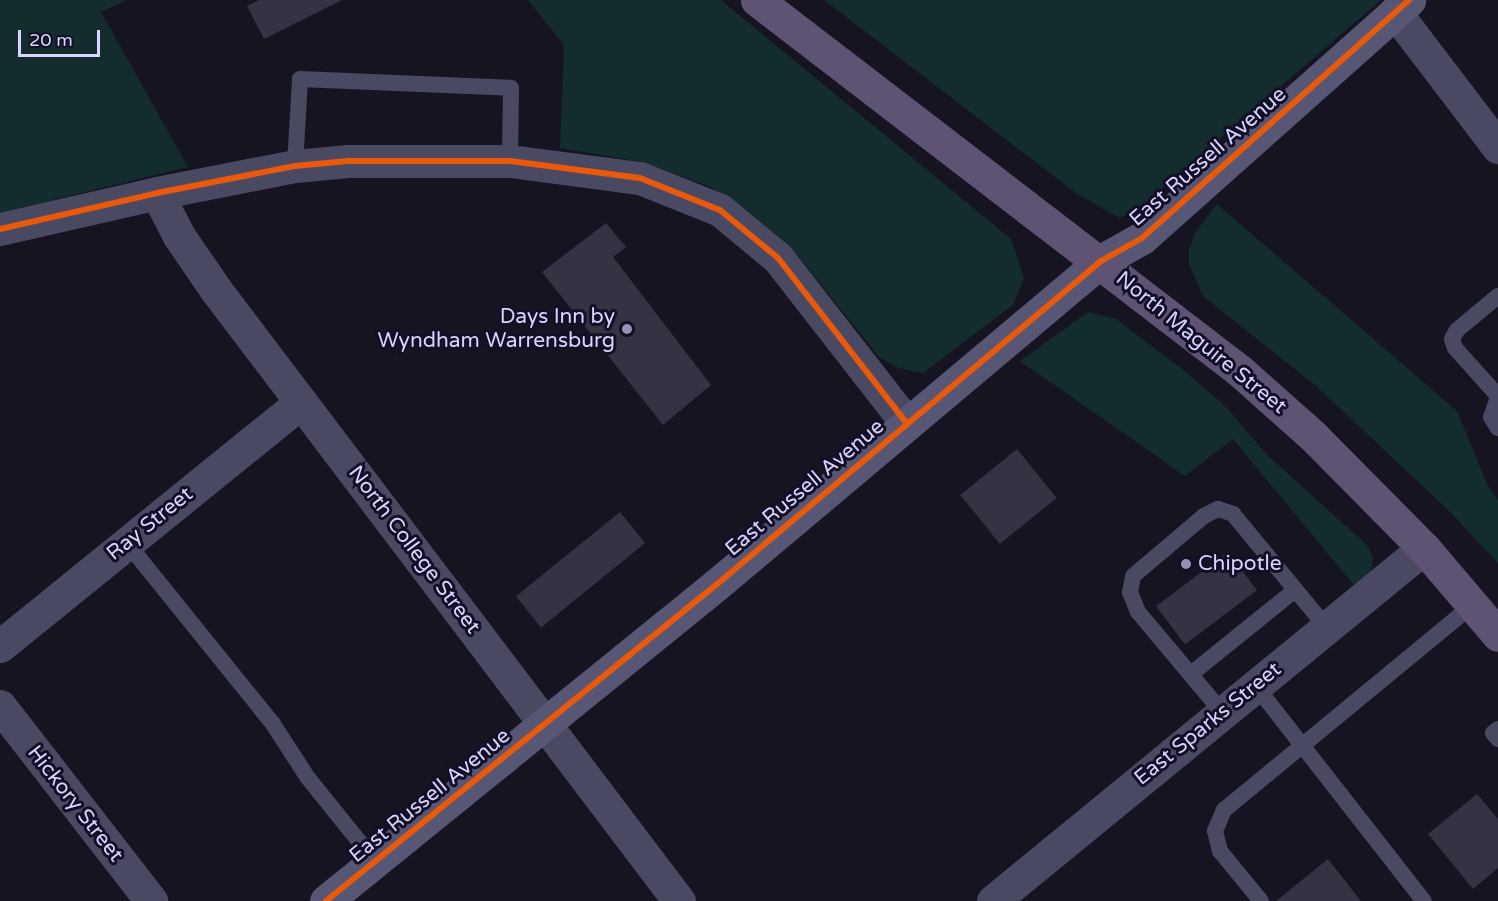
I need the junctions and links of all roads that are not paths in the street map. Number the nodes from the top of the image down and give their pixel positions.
1 (757, 0) edge
2 (1402, 6) edge
3 (1498, 147) edge
4 (510, 161) junction
5 (295, 166) junction
6 (157, 194) junction
7 (0, 229) edge
8 (1101, 261) junction
9 (1498, 296) edge
10 (1498, 397) edge
11 (301, 402) junction
12 (907, 424) junction
13 (1498, 428) edge
14 (127, 543) junction
15 (1424, 548) junction
16 (1295, 590) junction
17 (1473, 605) junction
18 (1326, 627) junction
19 (1498, 635) edge
20 (0, 646) edge
21 (1191, 674) junction
22 (1255, 685) junction
23 (0, 706) edge
24 (1222, 712) junction
25 (543, 726) junction
26 (1498, 729) edge
27 (1498, 739) edge
28 (1301, 746) junction
29 (375, 861) junction
30 (151, 901) edge
31 (326, 901) edge
32 (679, 901) edge
33 (993, 901) edge
34 (1261, 901) edge
35 (1424, 901) edge

1 - 8 main road, North Maguire Street
2 - 3 street
2 - 8 street, East Russell Avenue
4 - 5 street
4 - 5 lane
4 - 12 street
5 - 6 street
6 - 7 street
6 - 11 street, North College Street
8 - 12 street, East Russell Avenue
8 - 15 main road, North Maguire Street
9 - 10 lane
10 - 13 lane
11 - 14 street, Ray Street
11 - 25 street, North College Street
12 - 25 street, East Russell Avenue
14 - 20 street, Ray Street
14 - 29 lane
15 - 17 main road, North Maguire Street
15 - 18 street, East Sparks Street
16 - 18 lane
16 - 21 lane
16 - 21 lane
17 - 19 main road, North Maguire Street
17 - 28 lane
18 - 22 street, East Sparks Street
21 - 24 lane
22 - 24 street, East Sparks Street
22 - 28 lane
23 - 30 street, Hickory Street
24 - 33 street, East Sparks Street
25 - 29 street, East Russell Avenue
25 - 32 street, North College Street
26 - 27 lane
28 - 34 lane
28 - 35 lane
29 - 31 street, East Russell Avenue

